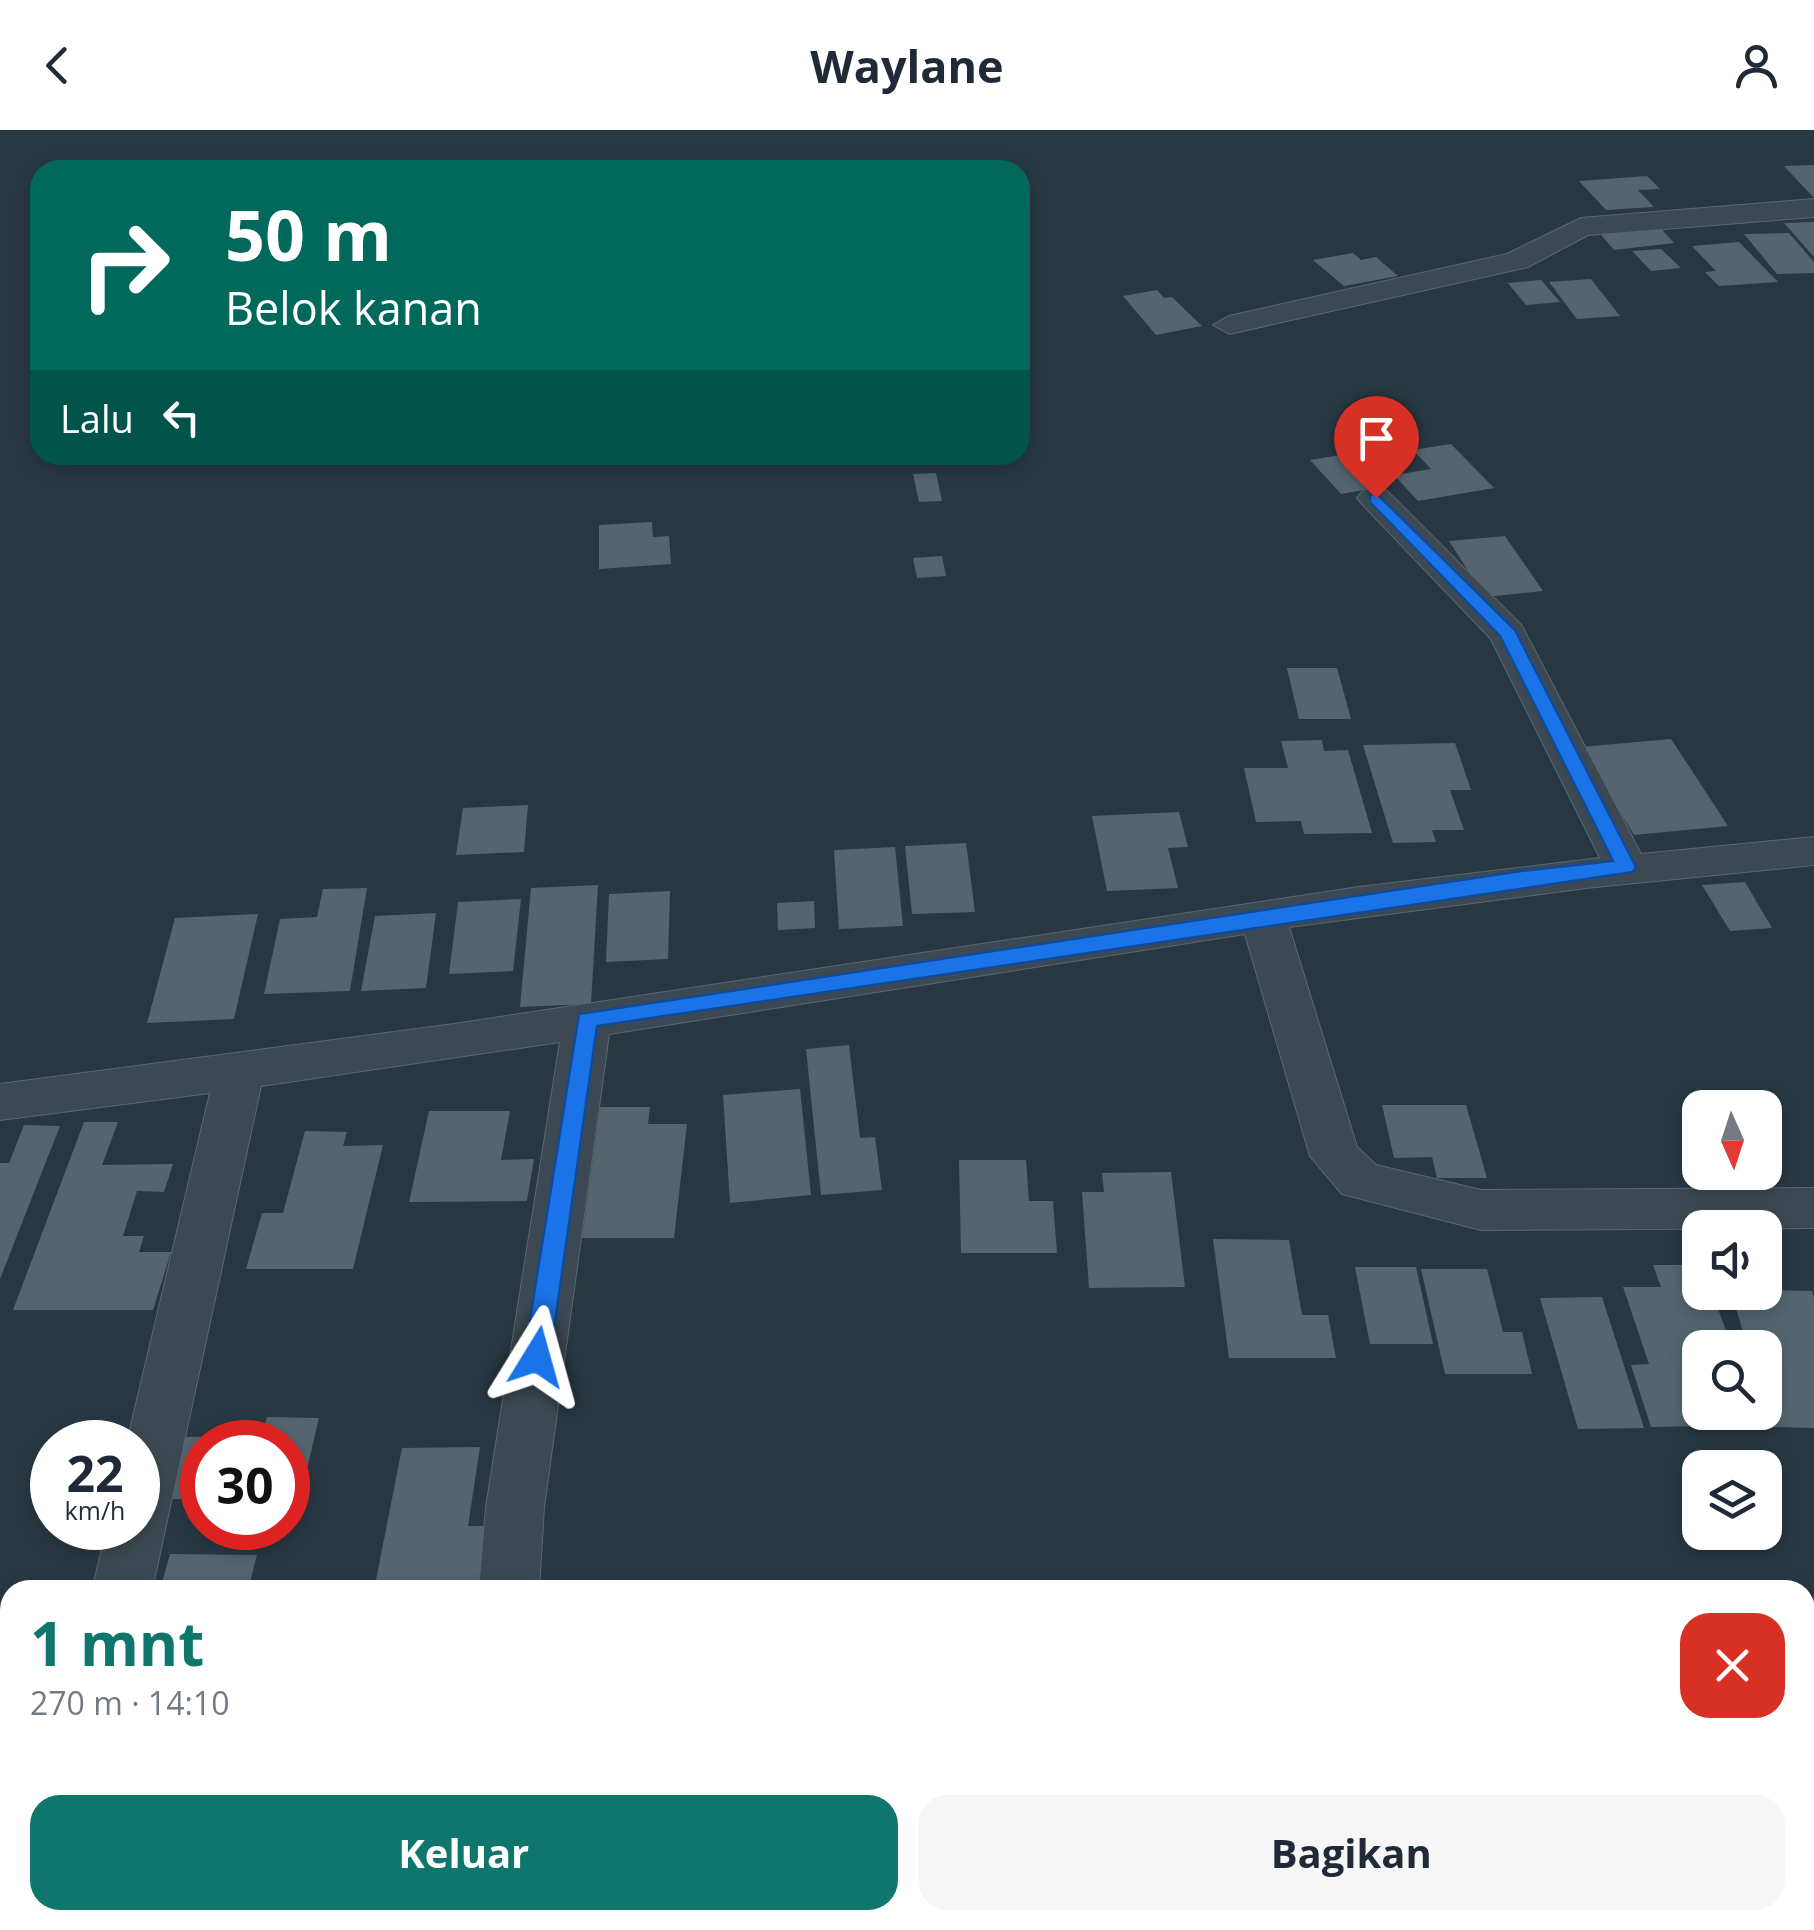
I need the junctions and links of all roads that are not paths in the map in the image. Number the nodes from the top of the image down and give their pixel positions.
1 (1814, 208) edge
2 (1229, 325) dead end
3 (1376, 498) dead end
4 (1814, 851) edge
5 (1626, 867) junction
6 (1263, 917) junction
7 (587, 1020) junction
8 (239, 1076) junction
9 (0, 1102) edge
10 (1814, 1208) edge
11 (160, 1424) edge
12 (131, 1550) edge
13 (124, 1580) edge
14 (509, 1580) edge

1 - 2 street
3 - 5 street
4 - 5 street
5 - 6 street
6 - 7 street
6 - 10 street
7 - 8 street
7 - 14 street
8 - 9 street
8 - 11 street
12 - 13 street

